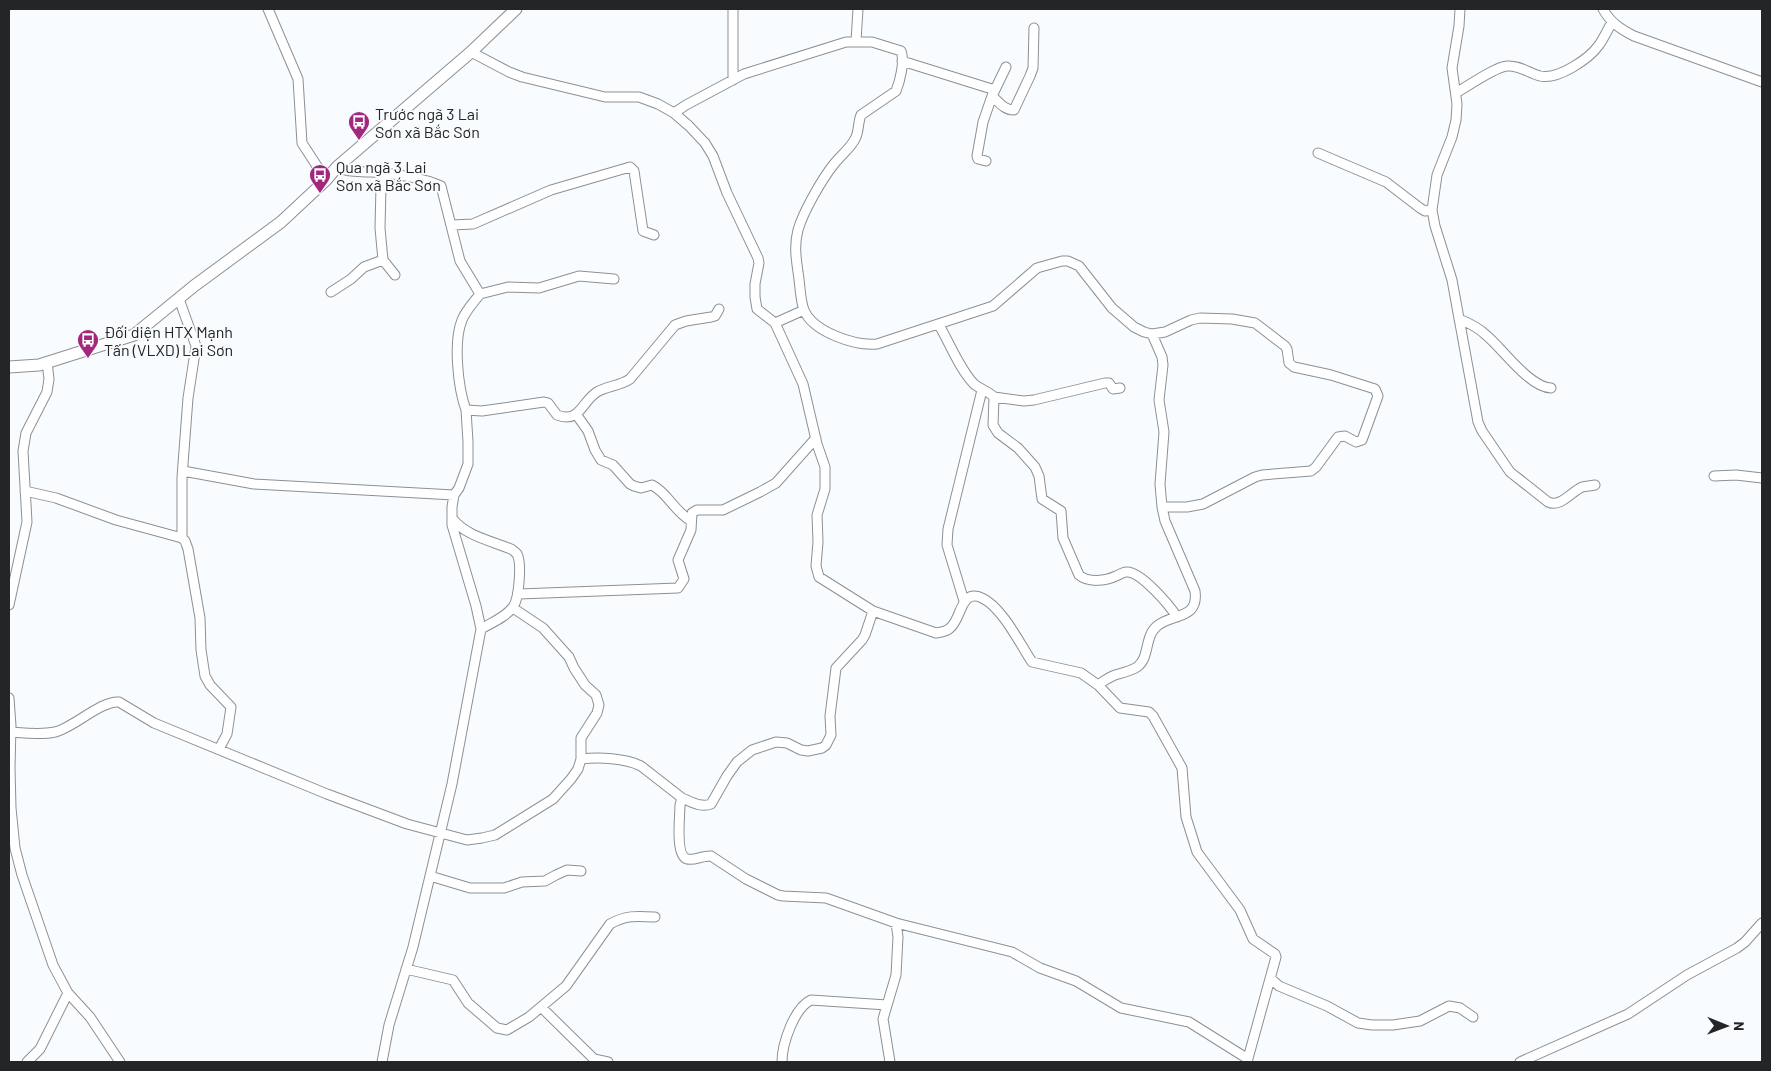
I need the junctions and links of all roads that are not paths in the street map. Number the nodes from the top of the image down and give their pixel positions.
1 (268, 9) edge
2 (516, 9) edge
3 (733, 9) edge
4 (858, 9) edge
5 (1460, 9) edge
6 (1604, 9) edge
7 (1612, 22) junction
8 (1034, 28) dead end
9 (856, 41) junction
10 (470, 52) junction
11 (902, 61) junction
12 (1006, 67) dead end
13 (733, 80) junction
14 (1762, 82) edge
15 (993, 93) junction
16 (1456, 93) junction
17 (674, 113) junction
18 (1318, 153) dead end
19 (986, 161) dead end
20 (337, 167) junction
21 (383, 173) junction
22 (326, 180) junction
23 (1432, 210) junction
24 (452, 226) junction
25 (654, 235) dead end
26 (383, 260) junction
27 (394, 275) dead end
28 (614, 279) dead end
29 (331, 292) dead end
30 (480, 294) junction
31 (179, 299) junction
32 (719, 309) dead end
33 (804, 310) junction
34 (1459, 319) junction
35 (775, 323) junction
36 (939, 325) junction
37 (1152, 334) junction
38 (47, 362) junction
39 (9, 367) edge
40 (1120, 388) dead end
41 (1551, 388) dead end
42 (982, 390) junction
43 (994, 397) junction
44 (466, 410) junction
45 (576, 414) junction
46 (816, 438) junction
47 (183, 471) junction
48 (1714, 476) dead end
49 (1762, 478) edge
50 (1595, 485) dead end
51 (25, 491) junction
52 (454, 495) junction
53 (1162, 507) junction
54 (452, 518) junction
55 (691, 521) junction
56 (182, 538) junction
57 (10, 593) edge
58 (519, 594) junction
59 (964, 601) junction
60 (9, 605) edge
61 (513, 608) junction
62 (873, 611) junction
63 (1177, 617) junction
64 (481, 629) junction
65 (1098, 685) junction
66 (9, 698) edge
67 (10, 737) edge
68 (219, 749) junction
69 (581, 759) junction
70 (682, 798) junction
71 (441, 833) junction
72 (581, 871) dead end
73 (430, 876) junction
74 (655, 917) dead end
75 (1762, 922) edge
76 (896, 923) junction
77 (406, 969) junction
78 (1271, 979) junction
79 (68, 994) junction
80 (887, 1005) junction
81 (541, 1007) junction
82 (1473, 1017) dead end
83 (1248, 1060) edge
84 (27, 1062) edge
85 (120, 1062) edge
86 (382, 1062) edge
87 (608, 1062) edge
88 (782, 1062) edge
89 (890, 1062) edge
90 (1520, 1062) edge

1 - 22 street
2 - 10 street
3 - 13 street
4 - 9 street
5 - 16 street
6 - 7 street
7 - 14 street
7 - 16 street
8 - 15 street
9 - 11 street
9 - 13 street
10 - 17 street
10 - 20 street
11 - 15 street
11 - 33 street
12 - 15 street
13 - 17 street
15 - 19 street
16 - 23 street
17 - 35 street
18 - 23 street
20 - 21 street
20 - 22 street
21 - 24 street
21 - 26 street
22 - 31 street
23 - 34 street
24 - 25 street
24 - 30 street
26 - 27 street
26 - 29 street
28 - 30 street
30 - 44 street
31 - 38 street
31 - 47 street
32 - 45 street
33 - 35 street
33 - 36 street
34 - 41 street
34 - 50 street
35 - 46 street
36 - 37 street
36 - 42 street
37 - 53 street
37 - 53 street
38 - 39 street
38 - 51 street
40 - 43 street
42 - 43 street
42 - 59 street
43 - 63 street
44 - 45 street
44 - 52 street
45 - 55 street
46 - 55 street
46 - 62 street
47 - 52 street
47 - 56 street
48 - 49 street
51 - 56 street
51 - 57 street
52 - 54 street
53 - 63 street
54 - 58 street
54 - 64 street
55 - 58 street
56 - 68 street
57 - 60 street
58 - 61 street
59 - 62 street
59 - 65 street
61 - 64 street
61 - 69 street
62 - 70 street
63 - 65 street
64 - 71 street
65 - 78 street
66 - 67 street
67 - 68 street
67 - 79 street
68 - 71 street
69 - 70 street
69 - 71 street
70 - 76 street
71 - 73 street
72 - 73 street
73 - 77 street
74 - 81 street
75 - 90 street
76 - 80 street
76 - 83 street
77 - 81 street
77 - 86 street
78 - 82 street
78 - 83 street
79 - 84 street
79 - 85 street
80 - 88 street
80 - 89 street
81 - 87 street

